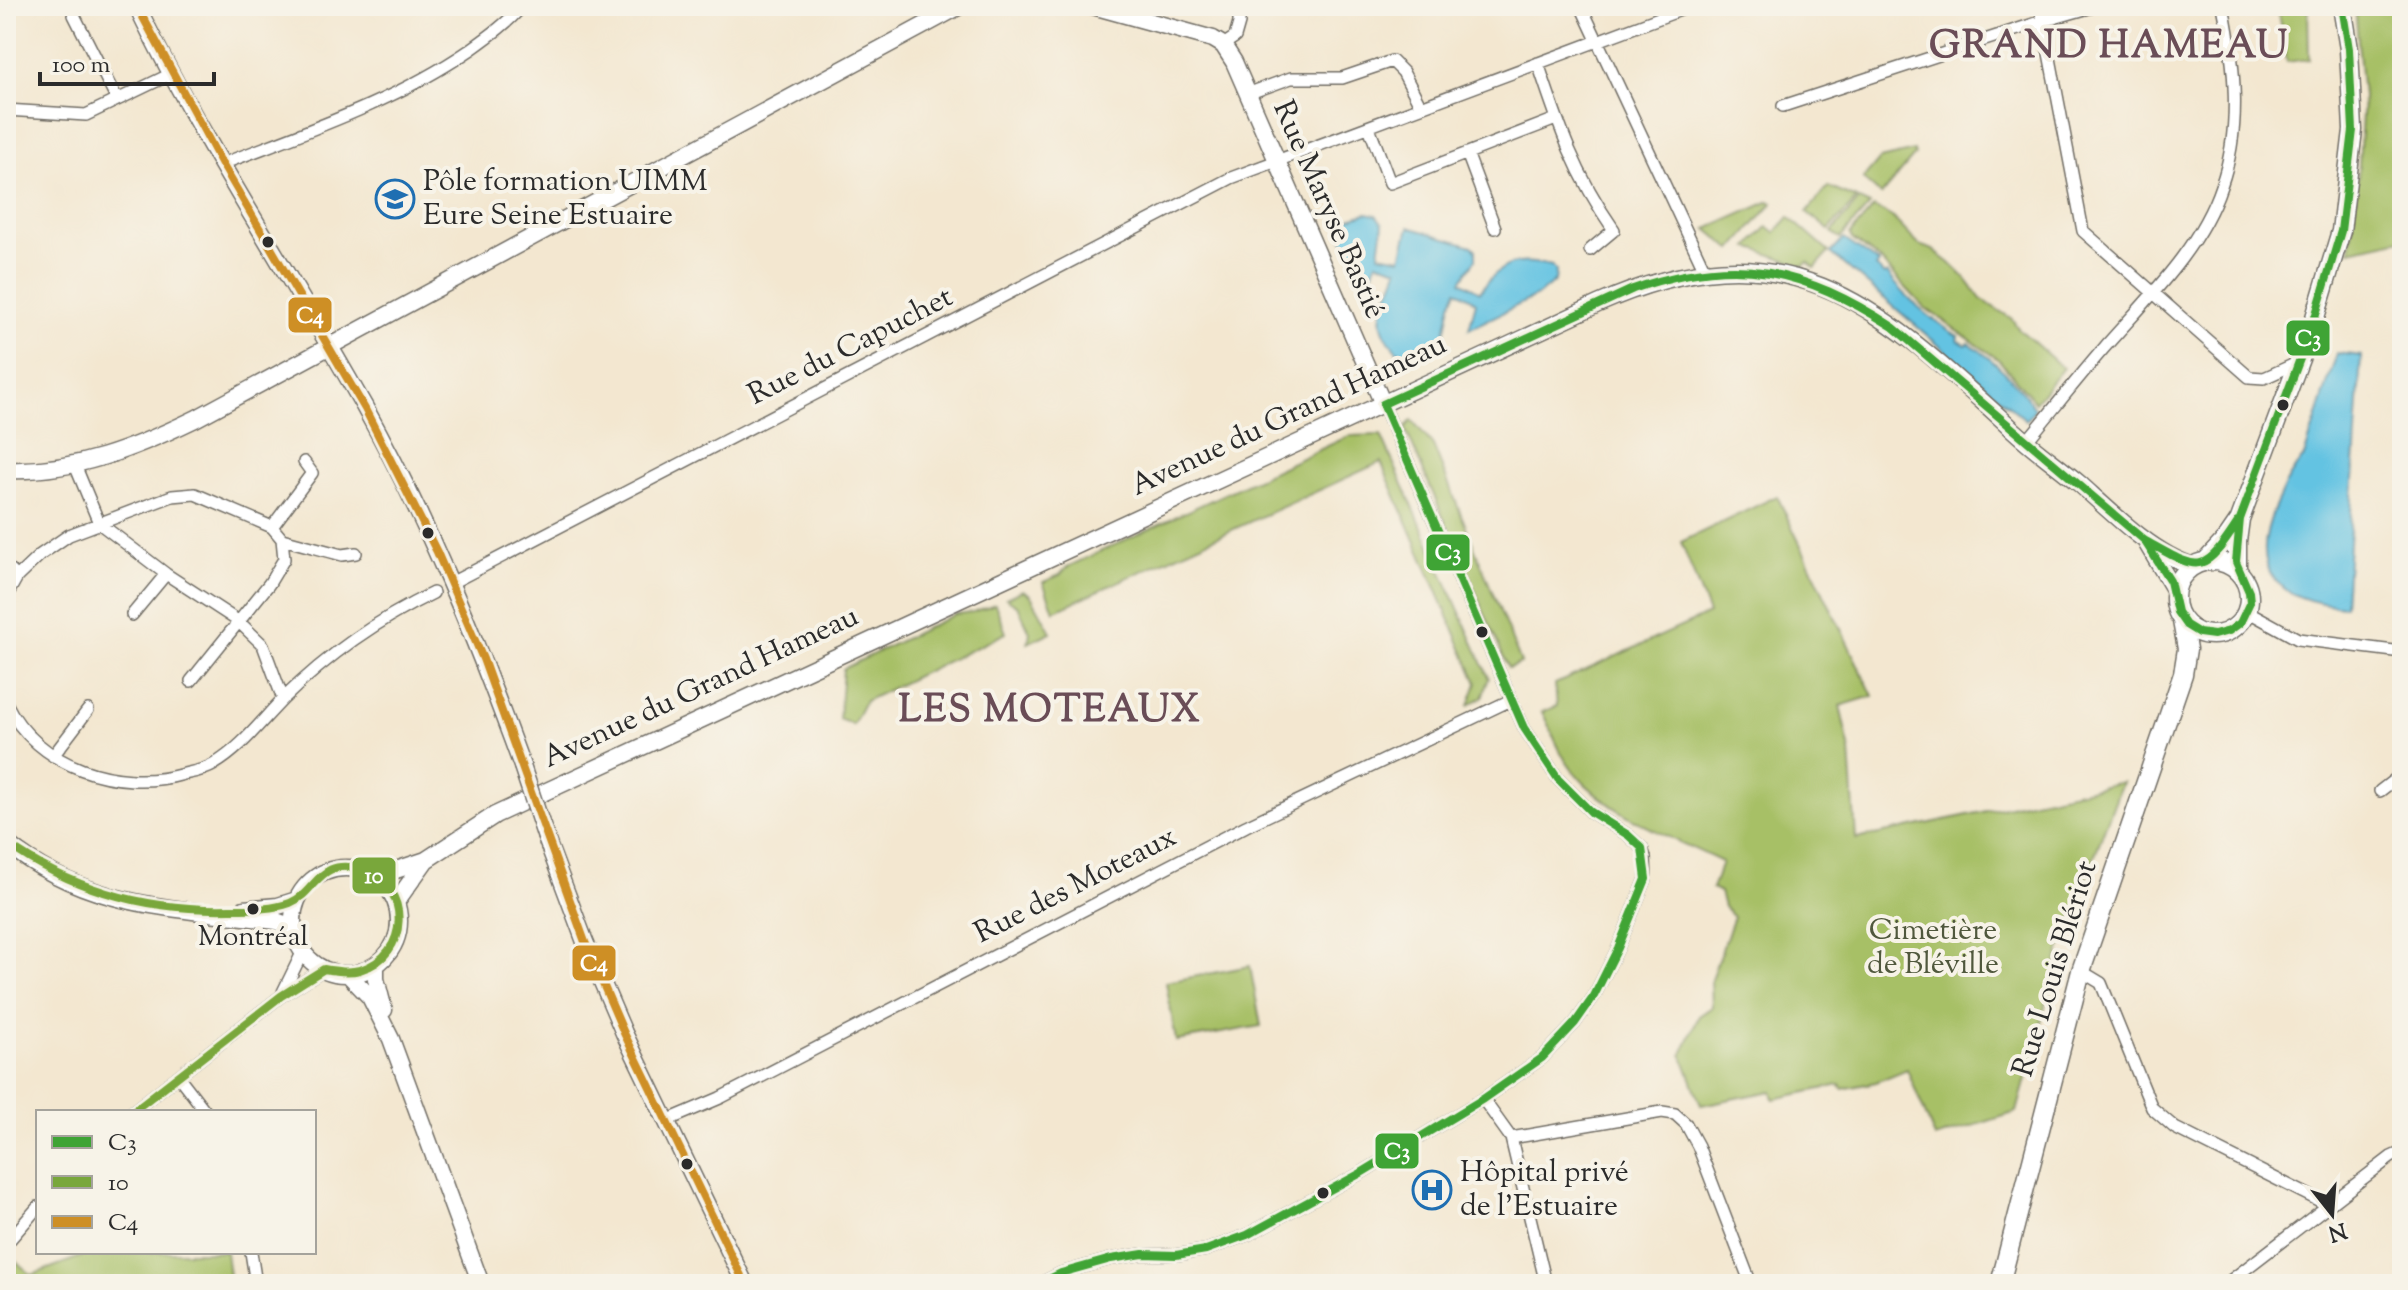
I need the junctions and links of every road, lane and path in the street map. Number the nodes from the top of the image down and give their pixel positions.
1 (74, 6) edge
2 (137, 6) edge
3 (522, 6) edge
4 (960, 6) edge
5 (1093, 6) edge
6 (1239, 6) edge
7 (1581, 6) edge
8 (1691, 6) edge
9 (2040, 6) edge
10 (2096, 6) edge
11 (2223, 6) edge
12 (2342, 6) edge
13 (2043, 21) junction
14 (1597, 41) junction
15 (1223, 45) junction
16 (1538, 63) junction
17 (171, 74) junction
18 (1247, 94) junction
19 (117, 100) junction
20 (1783, 106) dead end
21 (1421, 107) junction
22 (6, 110) edge
23 (1556, 119) junction
24 (1369, 127) junction
25 (1467, 153) junction
26 (1277, 161) junction
27 (222, 164) junction
28 (1495, 228) dead end
29 (1590, 250) dead end
30 (1705, 271) junction
31 (2152, 293) junction
32 (329, 346) junction
33 (2298, 363) junction
34 (1383, 404) junction
35 (2026, 442) junction
36 (304, 462) dead end
37 (75, 465) junction
38 (9, 472) edge
39 (2240, 519) junction
40 (99, 523) junction
41 (272, 527) junction
42 (282, 539) junction
43 (2144, 540) junction
44 (356, 553) dead end
45 (2200, 563) junction
46 (6, 566) edge
47 (2237, 570) junction
48 (166, 574) junction
49 (17, 577) junction
50 (451, 583) junction
51 (2175, 591) junction
52 (433, 593) dead end
53 (6, 597) edge
54 (2247, 611) junction
55 (132, 615) dead end
56 (238, 621) junction
57 (2182, 621) junction
58 (2211, 636) junction
59 (2402, 652) edge
60 (2183, 674) junction
61 (191, 681) dead end
62 (283, 699) junction
63 (1511, 700) junction
64 (6, 703) edge
65 (88, 710) dead end
66 (53, 756) junction
67 (2402, 774) edge
68 (2380, 791) dead end
69 (6, 843) edge
70 (426, 860) junction
71 (369, 873) junction
72 (297, 900) junction
73 (396, 902) junction
74 (209, 911) junction
75 (293, 927) junction
76 (303, 951) junction
77 (376, 965) junction
78 (324, 969) junction
79 (2081, 971) junction
80 (348, 974) junction
81 (281, 996) junction
82 (391, 1039) junction
83 (179, 1077) junction
84 (1483, 1099) junction
85 (135, 1110) edge
86 (204, 1110) edge
87 (666, 1121) junction
88 (1511, 1138) junction
89 (2402, 1152) edge
90 (2328, 1205) junction
91 (36, 1209) edge
92 (6, 1244) edge
93 (251, 1254) edge
94 (256, 1284) edge
95 (481, 1284) edge
96 (745, 1284) edge
97 (1039, 1284) edge
98 (1546, 1284) edge
99 (1751, 1284) edge
100 (2000, 1284) edge
101 (2226, 1284) edge

1 - 19 street
2 - 17 main road
3 - 27 street
4 - 32 main road
5 - 15 main road
6 - 15 street
7 - 14 street
8 - 14 street, Rue du Capuchet
9 - 13 street
10 - 13 street
11 - 31 street
12 - 33 main road
13 - 20 street
13 - 31 street
14 - 16 street, Rue du Capuchet
14 - 30 street
15 - 18 main road, Rue Maryse Bastié
16 - 21 street, Rue du Capuchet
16 - 23 street
17 - 19 street
17 - 27 main road
18 - 21 street
18 - 26 main road, Rue Maryse Bastié
19 - 22 street
21 - 24 street, Rue du Capuchet
23 - 25 street
23 - 29 street
24 - 25 street
24 - 26 street, Rue du Capuchet
25 - 28 street
26 - 34 main road, Rue Maryse Bastié
26 - 50 street, Rue du Capuchet
27 - 32 main road
30 - 34 main road, Avenue du Grand Hameau
30 - 35 main road, Avenue du Grand Hameau
31 - 33 street
31 - 35 street
32 - 37 main road
32 - 50 main road
33 - 39 main road
34 - 63 street, Rue Maryse Bastié
34 - 70 main road, Avenue du Grand Hameau
35 - 43 main road, Avenue du Grand Hameau
36 - 41 street
37 - 38 main road
37 - 40 street
39 - 45 main road
39 - 47 main road
40 - 41 street
40 - 48 street
40 - 49 street
41 - 42 street
42 - 44 street
42 - 56 street
43 - 45 main road, Avenue du Grand Hameau
43 - 51 main road, Avenue du Grand Hameau
45 - 47 main road
45 - 51 main road
46 - 49 street
47 - 54 main road
48 - 55 street
48 - 56 street
49 - 53 street
50 - 87 main road, bridge
51 - 57 main road
52 - 62 street
54 - 58 main road
54 - 59 street
56 - 61 street
56 - 62 street
57 - 58 main road
57 - 60 main road, Rue Louis Blériot
58 - 60 main road, Rue Louis Blériot
60 - 79 main road, Rue Louis Blériot
62 - 66 street
63 - 84 street, Rue Maryse Bastié
63 - 87 street, Rue des Moteaux
64 - 66 street
65 - 66 street
67 - 68 street
69 - 74 main road
70 - 71 main road, Avenue du Grand Hameau
70 - 73 main road, Avenue du Grand Hameau
71 - 72 main road, Avenue du Grand Hameau
71 - 73 main road
72 - 74 main road
72 - 75 main road
73 - 77 main road
74 - 75 main road
75 - 76 main road
76 - 78 main road
76 - 81 street
77 - 80 main road
77 - 82 main road
78 - 80 main road
78 - 81 street
79 - 90 street
79 - 100 main road, Rue Louis Blériot
80 - 82 main road
81 - 83 street
82 - 95 main road
83 - 85 street
83 - 86 street
84 - 88 street
84 - 97 street, Rue Maryse Bastié
87 - 96 main road
88 - 98 street
88 - 99 street
89 - 90 street
90 - 101 street
91 - 92 street
93 - 94 street

